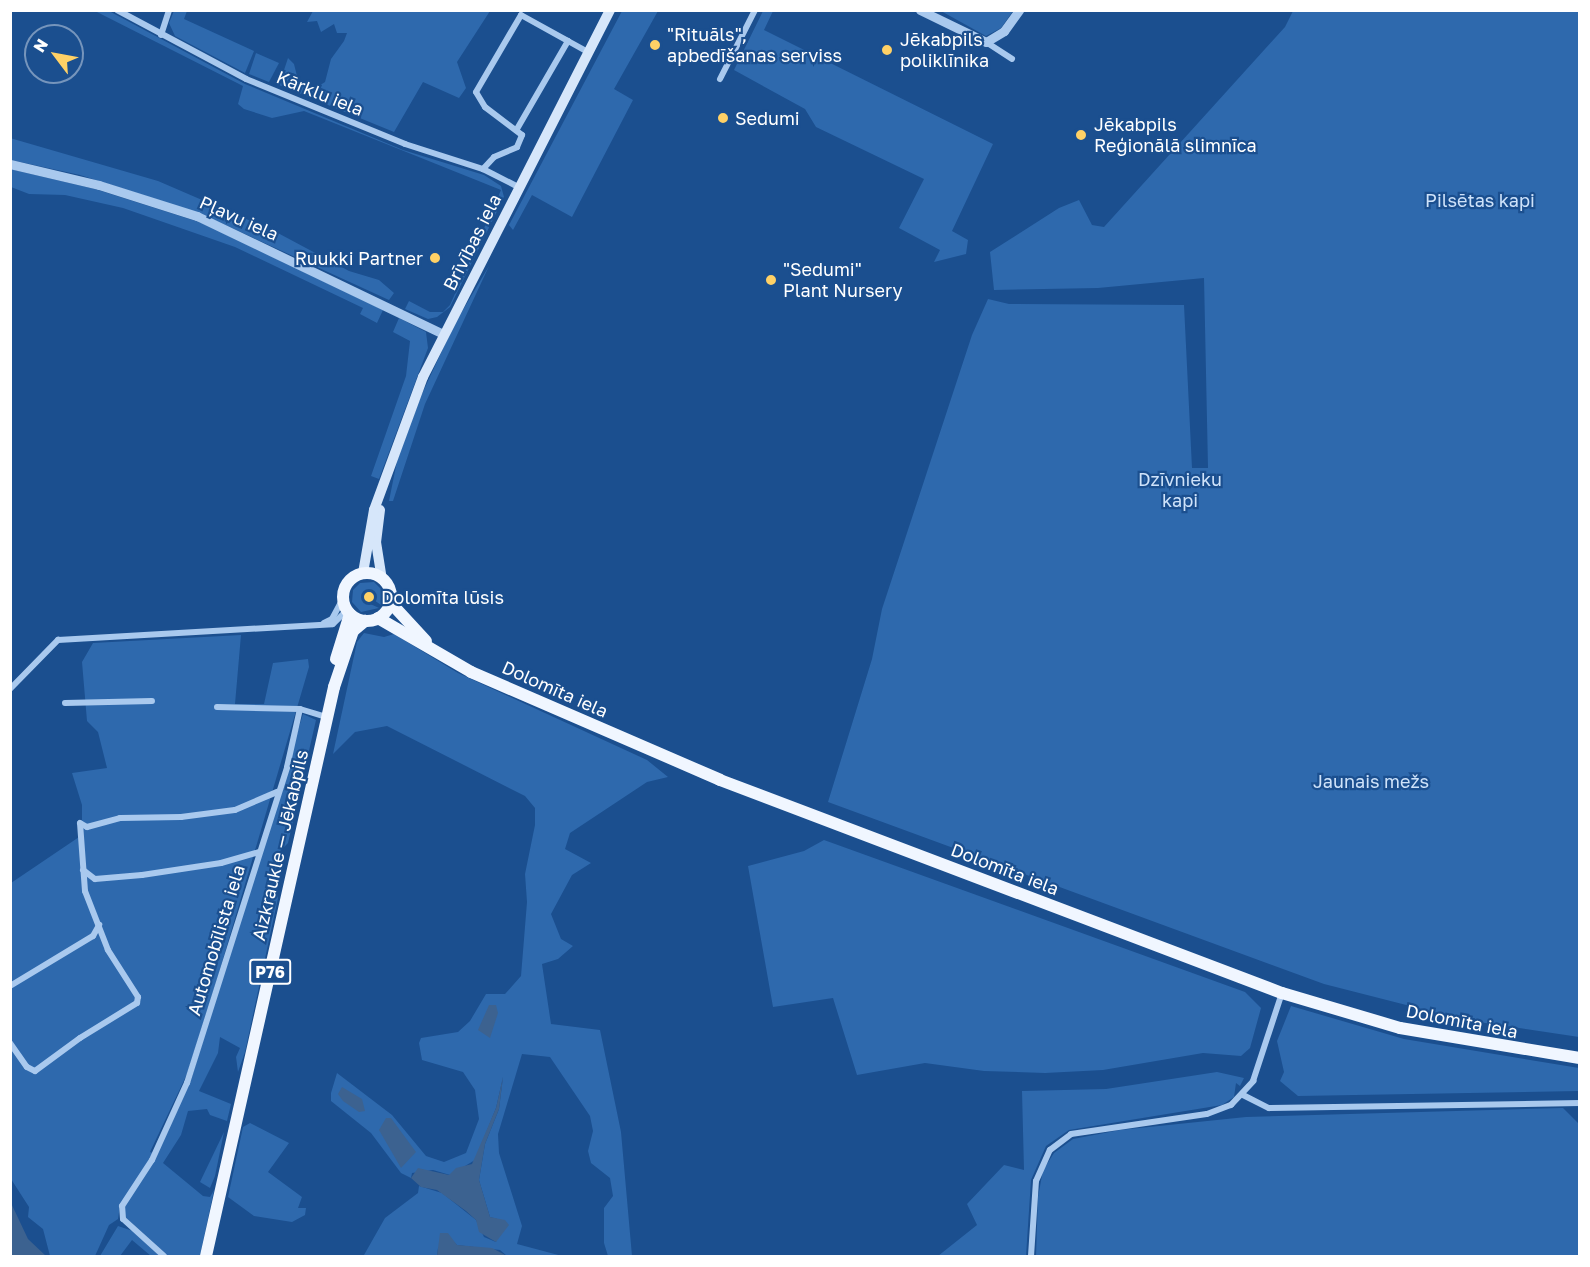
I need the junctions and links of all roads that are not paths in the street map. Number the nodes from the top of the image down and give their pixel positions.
1 (117, 10) edge
2 (169, 10) edge
3 (610, 10) edge
4 (755, 10) edge
5 (920, 10) edge
6 (1019, 10) edge
7 (161, 35) junction
8 (568, 41) junction
9 (986, 42) junction
10 (588, 52) junction
11 (1012, 59) dead end
12 (720, 79) dead end
13 (517, 129) junction
14 (10, 164) edge
15 (483, 169) junction
16 (518, 187) junction
17 (443, 334) junction
18 (381, 495) junction
19 (363, 573) junction
20 (382, 578) junction
21 (390, 602) junction
22 (347, 607) junction
23 (378, 618) junction
24 (365, 621) junction
25 (324, 624) junction
26 (437, 653) junction
27 (334, 687) junction
28 (10, 688) edge
29 (152, 701) dead end
30 (65, 703) dead end
31 (218, 707) dead end
32 (300, 709) junction
33 (327, 718) junction
34 (279, 791) junction
35 (259, 852) junction
36 (82, 870) junction
37 (99, 924) junction
38 (10, 986) edge
39 (1282, 993) junction
40 (10, 1042) edge
41 (1580, 1058) edge
42 (1243, 1095) junction
43 (1580, 1103) edge
44 (164, 1257) edge
45 (206, 1257) edge
46 (1031, 1257) edge

1 - 7 street, Kārklu iela
2 - 7 street
3 - 10 main road, Brīvības iela / P76
4 - 12 street
5 - 9 street
6 - 9 street
7 - 15 street, Kārklu iela
8 - 10 street
8 - 13 street
8 - 13 street
9 - 11 street
10 - 16 main road, Brīvības iela / P76
13 - 15 street
14 - 17 street, Pļavu iela
15 - 16 street, Kārklu iela
16 - 17 main road, Brīvības iela / P76
17 - 18 main road, Brīvības iela / P76
18 - 19 main road, Brīvības iela / P76
18 - 20 main road, Brīvības iela / P76
19 - 20 main road
19 - 22 main road, P76
20 - 21 main road, P76
21 - 23 main road
21 - 26 main road, Dolomīta iela
22 - 24 main road
22 - 25 street
22 - 25 street
22 - 27 main road, Aizkraukle — Jēkabpils / P76
23 - 24 main road
23 - 26 main road, Dolomīta iela
24 - 27 main road, Aizkraukle — Jēkabpils / P76
25 - 28 street
26 - 39 main road, Dolomīta iela
27 - 33 main road, Aizkraukle — Jēkabpils / P76
29 - 30 street
31 - 32 street
32 - 33 street
32 - 34 street, Automobīlista iela
33 - 45 main road, Aizkraukle — Jēkabpils / P76
34 - 35 street, Automobīlista iela
34 - 36 street
35 - 36 street, Automobīlista iela
35 - 44 street, Automobīlista iela
36 - 37 street
37 - 38 street
37 - 40 street
39 - 41 main road, Dolomīta iela
39 - 42 street
42 - 43 street
42 - 46 street

